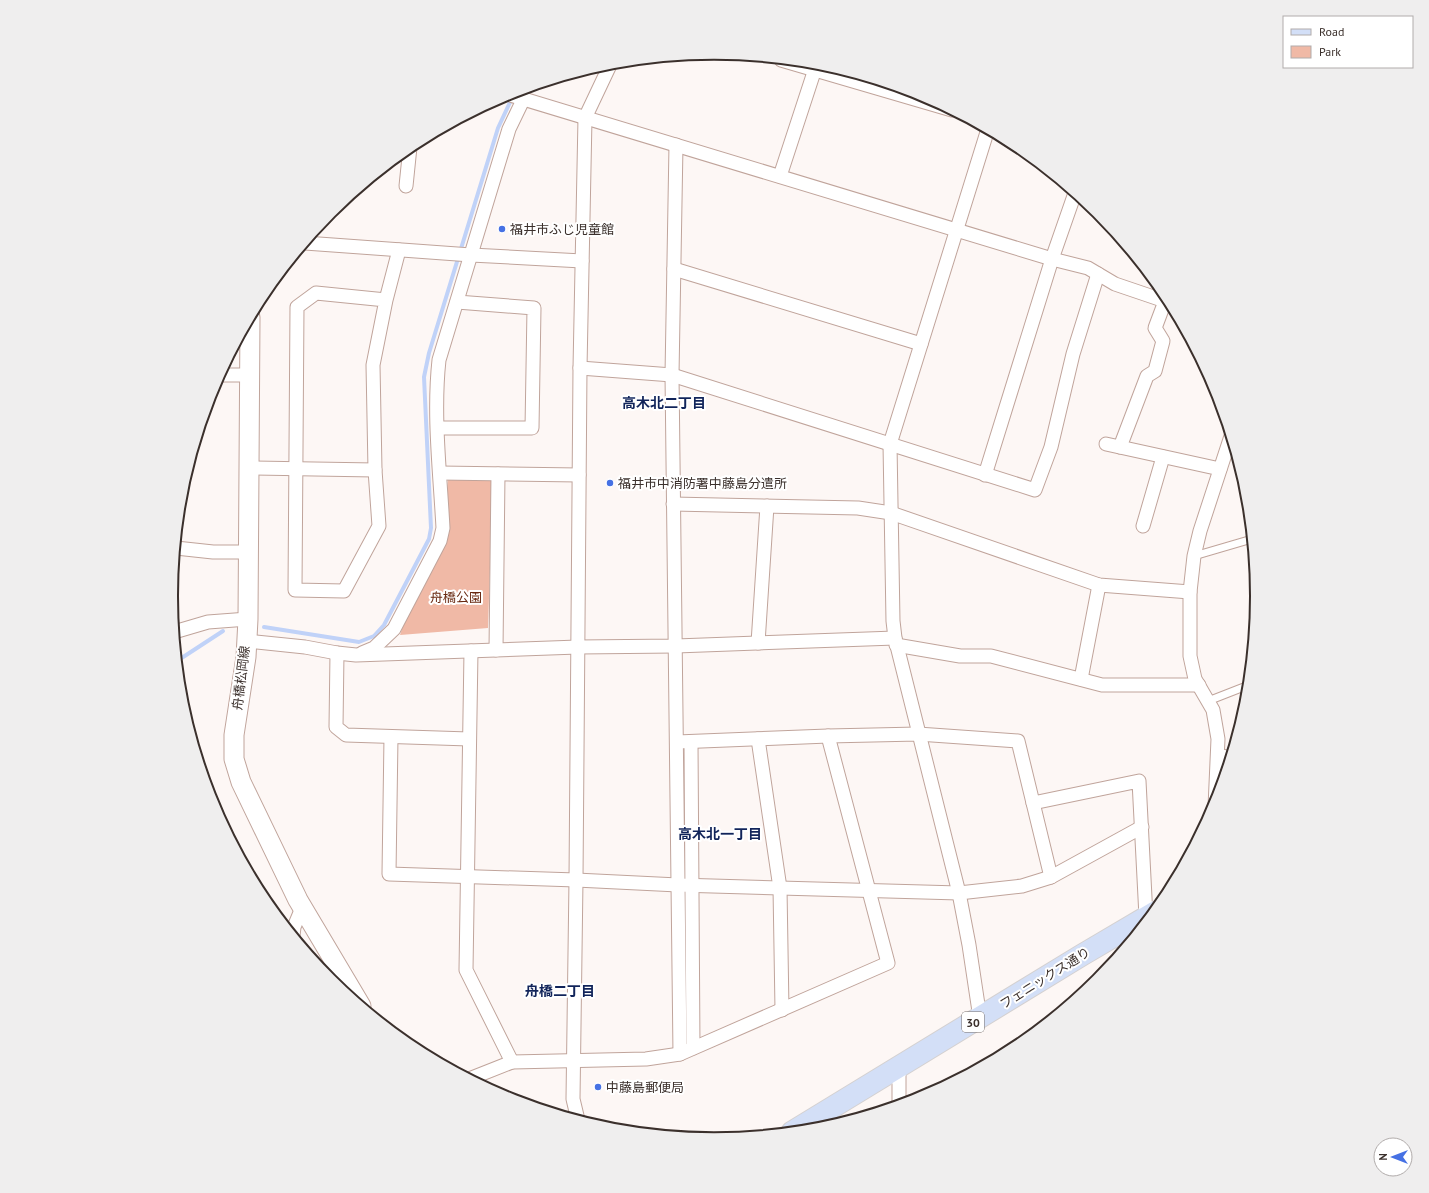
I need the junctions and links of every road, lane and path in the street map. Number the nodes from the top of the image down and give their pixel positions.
1 (815, 69) edge
2 (819, 70) edge
3 (607, 71) edge
4 (877, 85) edge
5 (521, 96) edge
6 (516, 98) edge
7 (585, 118) junction
8 (986, 134) edge
9 (676, 145) junction
10 (409, 155) edge
11 (780, 176) junction
12 (406, 186) dead end
13 (1073, 198) edge
14 (956, 229) junction
15 (311, 243) edge
16 (399, 250) junction
17 (471, 255) junction
18 (1052, 259) junction
19 (582, 261) junction
20 (674, 269) junction
21 (1098, 274) junction
22 (1161, 298) edge
23 (386, 300) junction
24 (457, 302) junction
25 (1165, 305) edge
26 (250, 328) edge
27 (921, 344) junction
28 (580, 368) junction
29 (226, 375) edge
30 (250, 375) junction
31 (672, 375) junction
32 (438, 428) junction
33 (1229, 443) edge
34 (890, 444) junction
35 (1106, 444) dead end
36 (1120, 447) junction
37 (1163, 456) junction
38 (249, 468) junction
39 (297, 469) junction
40 (1220, 469) junction
41 (375, 470) junction
42 (440, 473) junction
43 (498, 474) junction
44 (579, 475) junction
45 (985, 475) junction
46 (673, 504) junction
47 (767, 506) junction
48 (891, 512) junction
49 (1143, 526) dead end
50 (1248, 540) edge
51 (180, 548) edge
52 (248, 552) junction
53 (1194, 556) junction
54 (1099, 585) junction
55 (1190, 592) junction
56 (248, 619) junction
57 (179, 631) edge
58 (246, 641) junction
59 (895, 641) junction
60 (758, 643) junction
61 (676, 646) junction
62 (578, 647) junction
63 (496, 650) junction
64 (470, 651) junction
65 (337, 653) junction
66 (356, 655) junction
67 (1081, 679) junction
68 (1198, 685) junction
69 (1243, 687) edge
70 (1208, 701) junction
71 (918, 734) junction
72 (828, 736) junction
73 (391, 737) junction
74 (469, 739) junction
75 (758, 739) junction
76 (677, 742) junction
77 (691, 742) junction
78 (1218, 755) junction
79 (1227, 757) edge
80 (1216, 786) edge
81 (1033, 803) junction
82 (1142, 827) junction
83 (468, 877) junction
84 (1051, 877) junction
85 (576, 880) junction
86 (678, 885) junction
87 (692, 885) junction
88 (780, 888) junction
89 (870, 890) junction
90 (958, 893) junction
91 (302, 908) junction
92 (1150, 909) edge
93 (1142, 920) edge
94 (294, 929) edge
95 (353, 992) edge
96 (782, 1010) junction
97 (980, 1018) junction
98 (693, 1048) junction
99 (680, 1054) junction
100 (574, 1061) junction
101 (512, 1062) junction
102 (899, 1068) junction
103 (475, 1077) edge
104 (899, 1100) edge
105 (577, 1115) edge
106 (803, 1125) edge

1 - 11 street
2 - 4 street
3 - 7 street
5 - 7 street
6 - 17 street
7 - 9 street
7 - 19 street
8 - 14 street
9 - 11 street
9 - 20 street
10 - 12 street
11 - 14 street
13 - 18 street
14 - 18 street
14 - 27 street
15 - 16 street
16 - 17 street
16 - 23 street
17 - 19 street
17 - 24 street
18 - 21 street
18 - 45 street
19 - 28 street
20 - 27 street
20 - 31 street
21 - 22 street
21 - 45 street
23 - 39 street
23 - 41 street
24 - 32 street
24 - 32 street
25 - 36 street
26 - 30 main road, 舟橋松岡線
27 - 34 street
28 - 31 street
28 - 44 street
29 - 30 street
30 - 38 main road, 舟橋松岡線
31 - 34 street
31 - 46 street
32 - 42 street
33 - 40 street
34 - 45 street
34 - 48 street
35 - 36 street
36 - 37 street
37 - 40 street
37 - 49 street
38 - 39 street
38 - 52 main road, 舟橋松岡線
39 - 41 street
39 - 41 street
40 - 53 street
42 - 43 street
42 - 66 street
43 - 44 street
43 - 63 street
44 - 62 street
46 - 47 street
46 - 61 street
47 - 48 street
47 - 60 street
48 - 54 street
48 - 59 street
50 - 53 lane
51 - 52 street
52 - 56 main road, 舟橋松岡線
53 - 55 street
54 - 55 street
54 - 67 street
55 - 68 street
56 - 57 street
56 - 58 main road, 舟橋松岡線
58 - 65 street
58 - 91 main road, 舟橋松岡線
59 - 60 street
59 - 67 street
59 - 71 street
60 - 61 street
61 - 62 street
61 - 76 street
62 - 63 street
62 - 85 street
63 - 64 street
64 - 66 street
64 - 74 street
65 - 66 street
65 - 73 street
67 - 68 street
68 - 70 street
69 - 70 lane
70 - 78 street
71 - 72 street
71 - 81 street
71 - 90 street
72 - 75 street
72 - 89 street
73 - 74 street
73 - 83 street
74 - 83 street
75 - 77 street
75 - 88 street
76 - 77 street
76 - 86 street
77 - 87 street
78 - 79 street
78 - 80 street
81 - 82 street
81 - 84 street
82 - 84 street
82 - 92 street
83 - 85 street
83 - 101 street
84 - 90 street
85 - 86 street
85 - 100 street
86 - 87 street
86 - 99 street
87 - 88 street
87 - 98 street
88 - 89 street
88 - 96 street
89 - 90 street
89 - 96 street
90 - 97 street
91 - 94 street
91 - 95 main road, 舟橋松岡線
93 - 97 main road, フェニックス通り / 30
96 - 98 street
97 - 102 main road, フェニックス通り / 30
98 - 99 street
99 - 100 street
100 - 101 street
100 - 105 street
101 - 103 street
102 - 104 street
102 - 106 main road, フェニックス通り / 30

